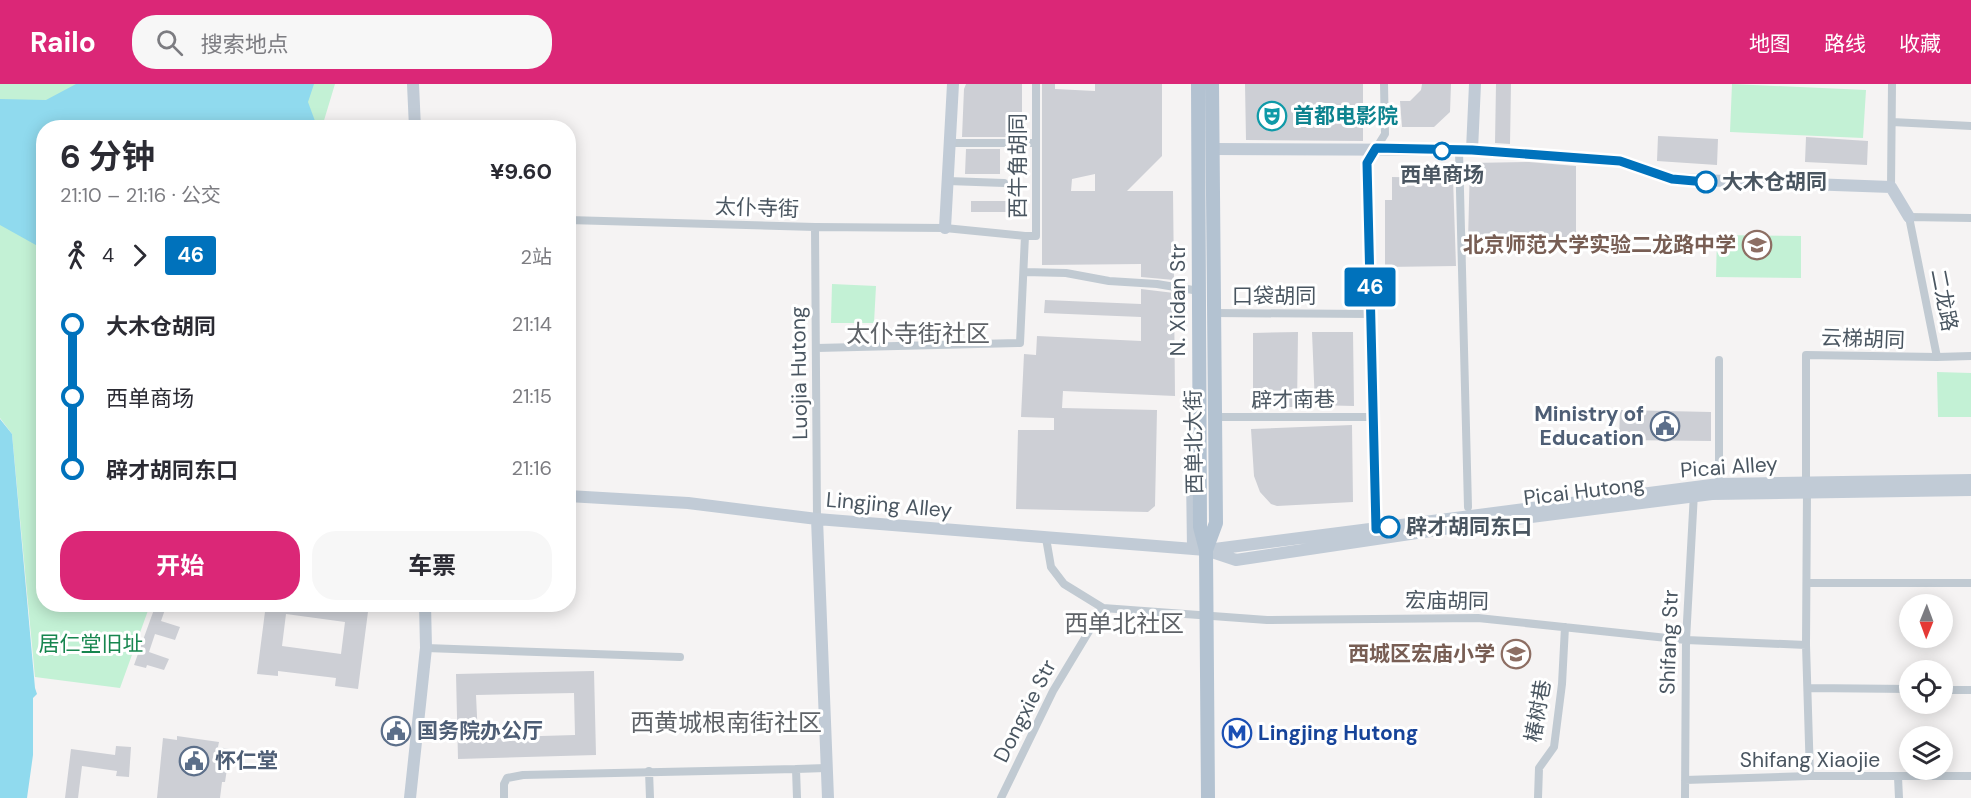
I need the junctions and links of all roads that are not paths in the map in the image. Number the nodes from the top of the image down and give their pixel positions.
1 (413, 84) edge
2 (953, 84) edge
3 (1036, 84) edge
4 (1198, 84) edge
5 (1212, 84) edge
6 (1383, 84) edge
7 (1475, 84) edge
8 (1892, 84) edge
9 (415, 120) edge
10 (1892, 122) junction
11 (1971, 126) edge
12 (951, 143) junction
13 (1034, 143) dead end
14 (1376, 148) junction
15 (1212, 149) junction
16 (1472, 150) junction
17 (1459, 151) junction
18 (948, 182) junction
19 (1004, 183) dead end
20 (1891, 187) junction
21 (1909, 217) junction
22 (1971, 218) edge
23 (576, 220) edge
24 (815, 227) junction
25 (945, 228) junction
26 (1025, 236) junction
27 (1024, 272) junction
28 (1198, 291) junction
29 (1213, 313) junction
30 (1370, 314) junction
31 (817, 348) junction
32 (1971, 356) edge
33 (1937, 357) junction
34 (1719, 360) dead end
35 (1214, 417) junction
36 (1373, 451) tunnel mouth
37 (1971, 480) edge
38 (1719, 484) junction
39 (1807, 487) junction
40 (1971, 490) edge
41 (1694, 492) junction
42 (576, 496) edge
43 (1468, 507) dead end
44 (818, 519) junction
45 (1376, 529) junction
46 (1046, 538) junction
47 (1199, 550) junction
48 (1807, 583) junction
49 (1971, 583) edge
50 (1103, 608) junction
51 (425, 612) edge
52 (1207, 616) junction
53 (1565, 627) junction
54 (1686, 640) junction
55 (1806, 645) junction
56 (426, 648) junction
57 (680, 657) dead end
58 (1808, 688) junction
59 (1899, 690) edge
60 (1953, 690) edge
61 (1971, 690) edge
62 (826, 768) junction
63 (796, 769) junction
64 (650, 771) junction
65 (1810, 776) junction
66 (1971, 776) edge
67 (1898, 777) junction
68 (1685, 780) junction
69 (410, 798) edge
70 (504, 798) edge
71 (650, 798) edge
72 (797, 798) edge
73 (828, 798) edge
74 (1001, 798) edge
75 (1208, 798) edge
76 (1538, 798) edge
77 (1685, 798) edge
78 (1899, 798) edge

1 - 9 main road
2 - 12 main road
3 - 26 street, 西牛角胡同
4 - 28 main road, N. Xidan Str
5 - 15 main road, 西单北大街
6 - 14 street
7 - 16 main road
8 - 10 street
10 - 11 street
10 - 20 street
12 - 13 street
12 - 18 main road
14 - 15 main road
14 - 17 main road
14 - 30 street
15 - 29 main road, 西单北大街
16 - 17 main road
16 - 20 main road
17 - 43 street
18 - 19 street
18 - 25 main road
20 - 21 main road
21 - 22 street
21 - 33 street, 二龙路
23 - 24 street, 太仆寺街
24 - 25 street, 太仆寺街
24 - 31 street, Luojia Hutong
25 - 26 street, 太仆寺街
26 - 27 street
27 - 28 street
27 - 31 street
28 - 47 main road, N. Xidan Str
29 - 30 street, 口袋胡同
29 - 35 main road, 西单北大街
30 - 35 street, 辟才南巷
31 - 44 street, Luojia Hutong
32 - 33 street, 二龙路
33 - 39 street, 云梯胡同
34 - 38 street
35 - 47 main road, 西单北大街
36 - 45 street
37 - 39 main road, Picai Alley
38 - 39 main road, Picai Alley
38 - 41 main road, Picai Alley
39 - 40 main road, Picai Hutong
39 - 41 main road, Picai Hutong
39 - 48 street
41 - 45 main road, Picai Alley
41 - 47 main road, Picai Hutong
41 - 54 street, Shifang Str
42 - 44 main road, Lingjing Alley
44 - 46 main road, Lingjing Alley
44 - 62 main road
45 - 47 main road, Picai Alley
46 - 47 main road, Lingjing Alley
46 - 50 street
47 - 52 main road, 西单北大街
48 - 49 street
48 - 55 street
50 - 52 street
50 - 74 street, Dongxie Str
51 - 56 main road
52 - 53 street, 宏庙胡同
52 - 75 main road, 西单北大街
53 - 54 street, 宏庙胡同
53 - 76 street, 椿树巷
54 - 55 street, 宏庙胡同
54 - 68 street, Shifang Str
55 - 58 street
56 - 57 street
56 - 69 main road
58 - 59 street
58 - 65 street
60 - 61 street
62 - 63 street
62 - 73 main road
63 - 64 street
63 - 72 street
64 - 70 street
64 - 71 street
65 - 67 street, Shifang Xiaojie
65 - 68 street, Shifang Xiaojie
66 - 67 street, Shifang Xiaojie
67 - 78 street
68 - 77 street, Shifang Str

